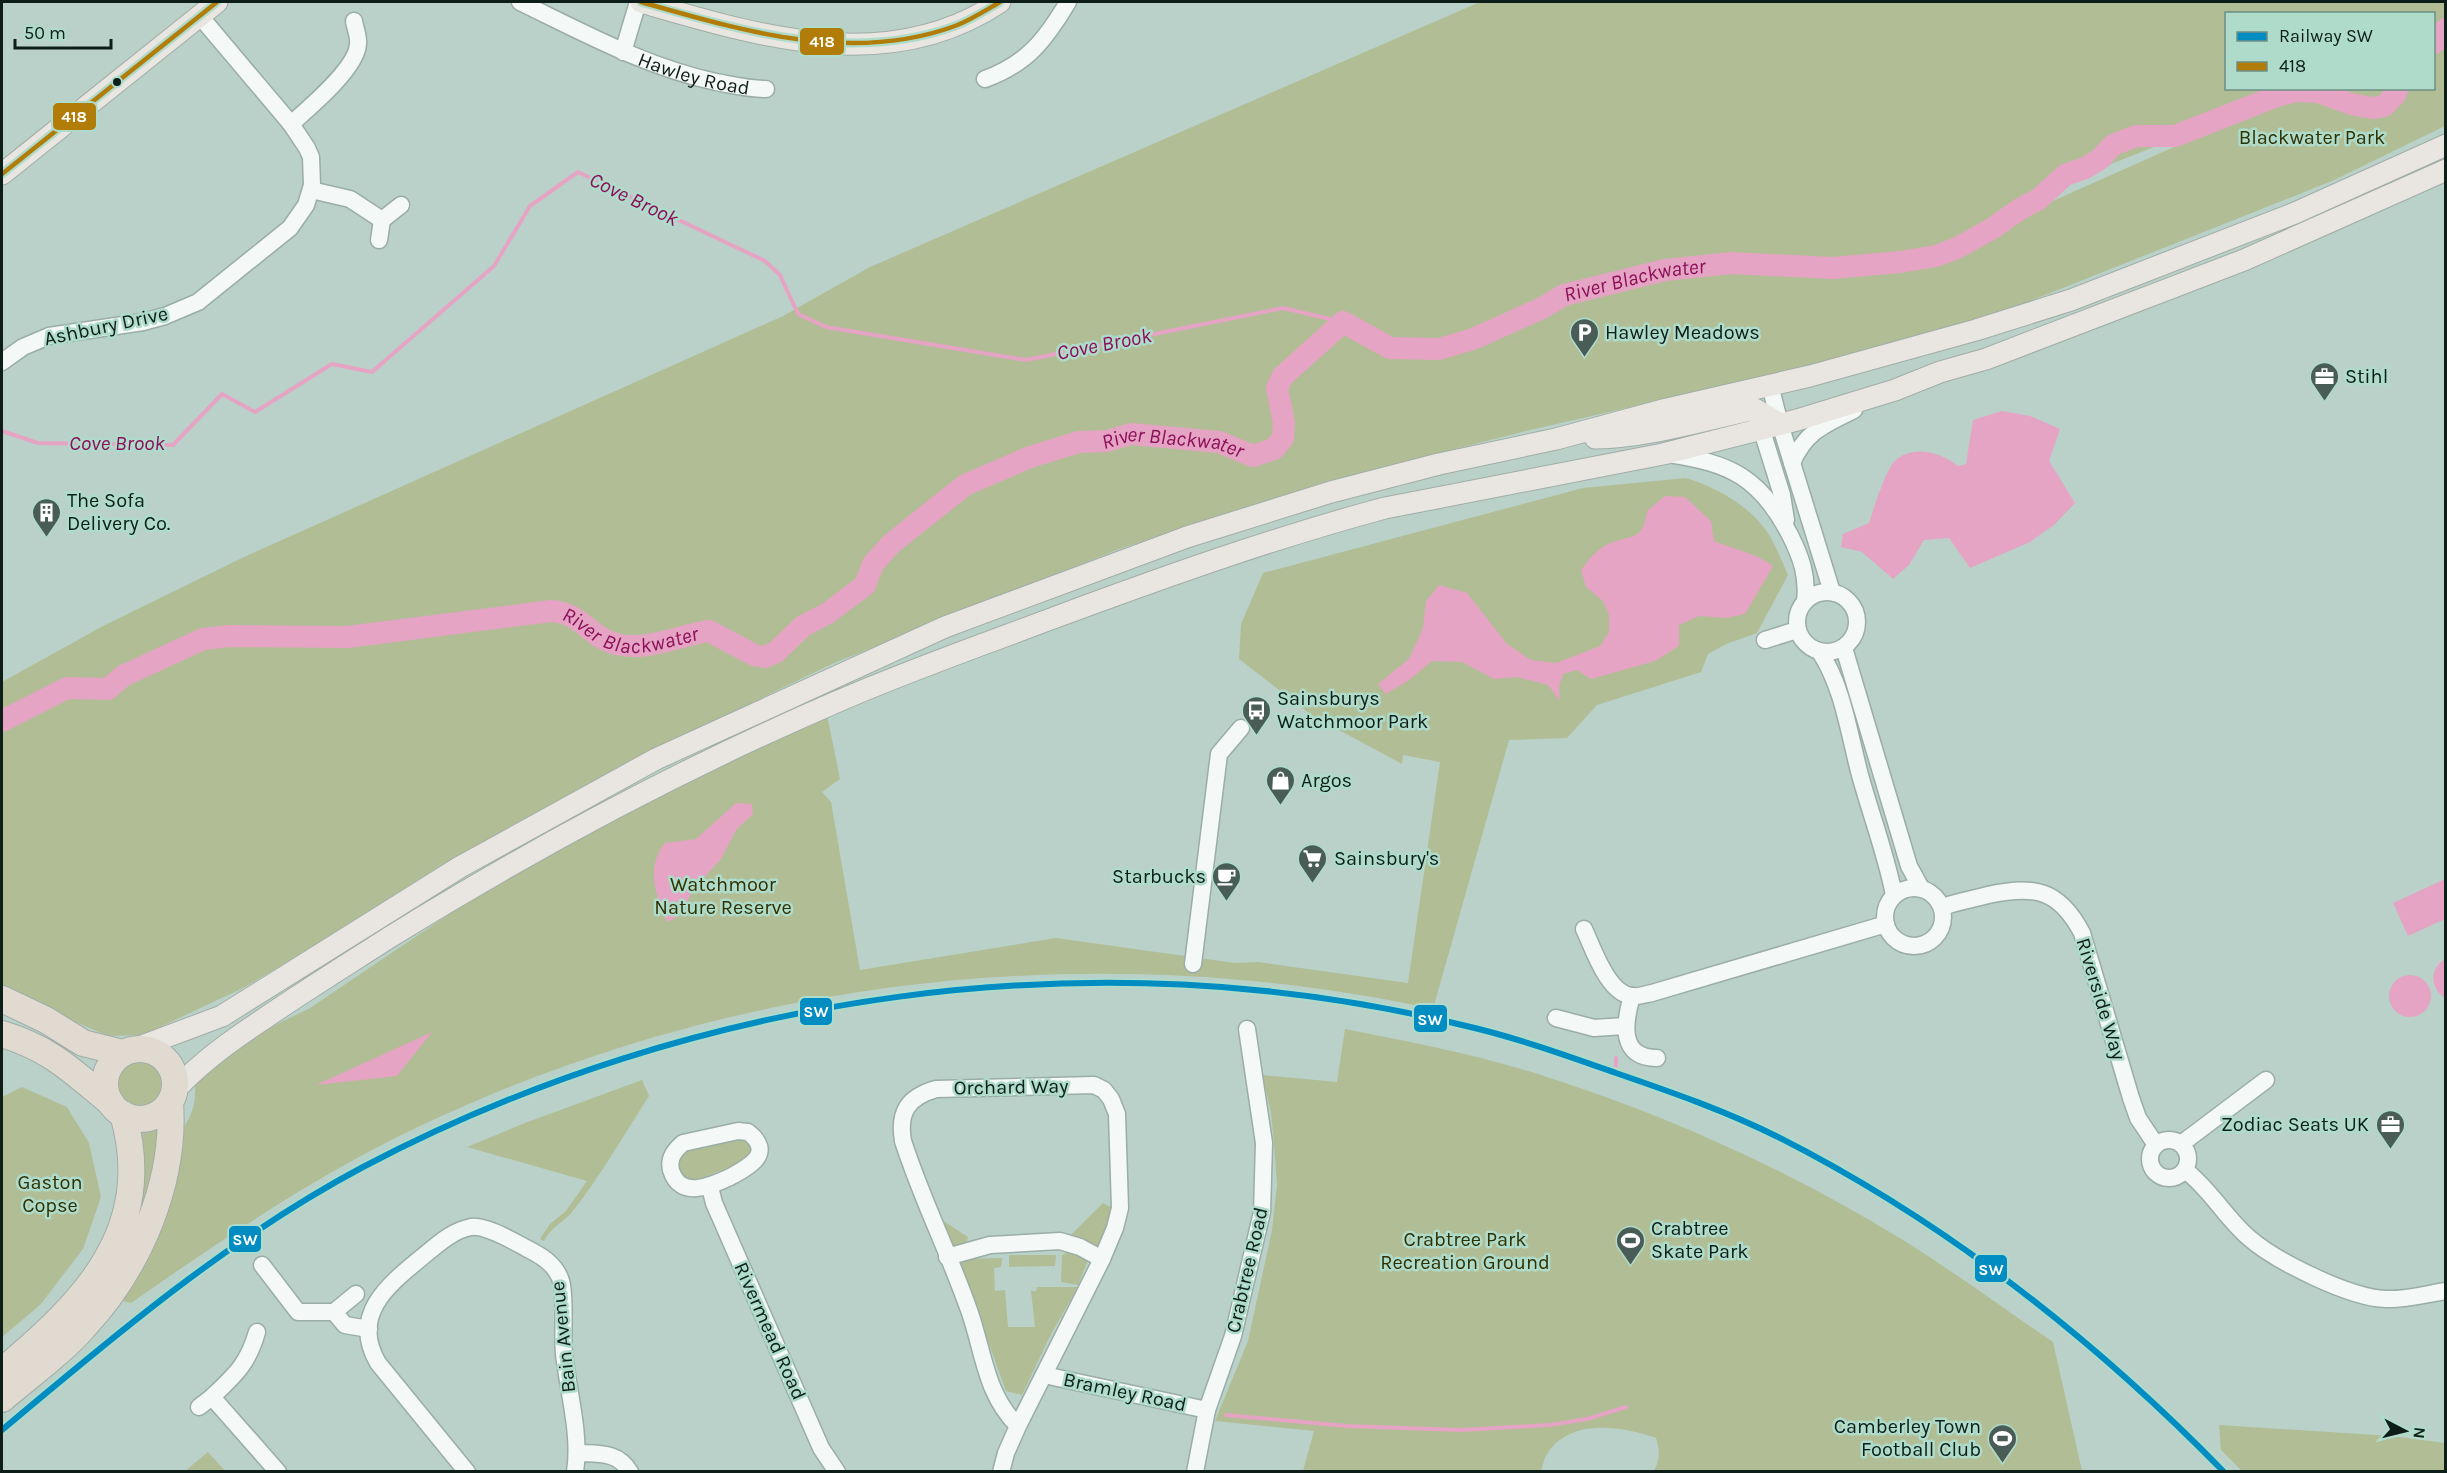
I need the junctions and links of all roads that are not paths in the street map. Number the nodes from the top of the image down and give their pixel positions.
1 (217, 2) edge
2 (520, 2) edge
3 (640, 2) edge
4 (1000, 2) edge
5 (1068, 2) edge
6 (199, 15) junction
7 (354, 21) dead end
8 (622, 52) junction
9 (985, 79) dead end
10 (766, 89) dead end
11 (291, 124) junction
12 (2445, 145) edge
13 (2445, 170) edge
14 (2, 174) edge
15 (311, 190) junction
16 (401, 205) dead end
17 (382, 220) junction
18 (379, 240) dead end
19 (2, 362) edge
20 (1895, 390) junction
21 (1763, 407) junction
22 (1663, 454) junction
23 (1792, 463) junction
24 (1786, 527) junction
25 (1832, 592) junction
26 (1804, 601) junction
27 (1797, 630) junction
28 (1765, 640) dead end
29 (1844, 648) junction
30 (1820, 652) junction
31 (1241, 728) dead end
32 (1921, 888) junction
33 (1894, 895) junction
34 (1942, 907) junction
35 (1886, 924) junction
36 (1584, 929) dead end
37 (1193, 964) dead end
38 (1632, 996) junction
39 (2, 999) edge
40 (1556, 1018) dead end
41 (1625, 1026) junction
42 (1247, 1029) dead end
43 (2, 1034) edge
44 (128, 1051) junction
45 (1657, 1058) dead end
46 (2266, 1080) dead end
47 (172, 1096) junction
48 (117, 1108) junction
49 (2181, 1144) junction
50 (2156, 1145) junction
51 (2185, 1170) junction
52 (710, 1187) junction
53 (947, 1257) junction
54 (1102, 1259) junction
55 (262, 1265) dead end
56 (2445, 1291) edge
57 (356, 1294) dead end
58 (334, 1312) junction
59 (369, 1329) junction
60 (257, 1332) dead end
61 (2, 1371) edge
62 (1044, 1375) junction
63 (2, 1399) edge
64 (1207, 1410) junction
65 (1018, 1426) junction
66 (577, 1453) junction
67 (278, 1472) edge
68 (467, 1472) edge
69 (575, 1472) edge
70 (630, 1472) edge
71 (837, 1472) edge
72 (1001, 1472) edge
73 (1195, 1472) edge

1 - 6 main road
2 - 8 street, Hawley Road
3 - 4 main road, Hawley Road
3 - 8 street, Hawley Road
5 - 9 street
6 - 11 street, Ashbury Drive
6 - 14 main road
7 - 11 street
8 - 10 street, Hawley Road
11 - 15 street, Ashbury Drive
12 - 21 main road
13 - 20 main road
15 - 17 street
15 - 19 street, Ashbury Drive
16 - 17 street
17 - 18 street
20 - 21 main road
20 - 23 street
21 - 22 main road
21 - 23 street
21 - 24 street
21 - 44 main road
22 - 24 street
22 - 47 main road
23 - 25 street
24 - 26 street
25 - 26 street
25 - 29 street
26 - 27 street
27 - 28 street
27 - 30 street
29 - 30 street
29 - 32 street
30 - 33 street
31 - 37 street
32 - 33 street
32 - 34 street
33 - 35 street
34 - 35 street
34 - 50 street, Riverside Way
35 - 38 street
36 - 38 street
38 - 41 street
39 - 44 highway
40 - 41 street
41 - 45 street
42 - 64 street, Crabtree Road
43 - 48 highway
44 - 47 highway
44 - 48 highway
46 - 49 street
47 - 48 highway
47 - 63 highway
48 - 61 highway
49 - 50 street
49 - 51 street
50 - 51 street
51 - 56 street
52 - 52 street
52 - 71 street, Rivermead Road
53 - 54 street
53 - 54 street, Orchard Way
53 - 65 street, Orchard Way
54 - 62 street, Orchard Way
55 - 58 street
57 - 58 street
58 - 59 street
59 - 66 street, Bain Avenue
59 - 68 street
60 - 67 street
62 - 64 street, Bramley Road
62 - 65 street, Orchard Way
64 - 73 street, Crabtree Road
65 - 72 street, Orchard Way
66 - 69 street, Bain Avenue
66 - 70 street

